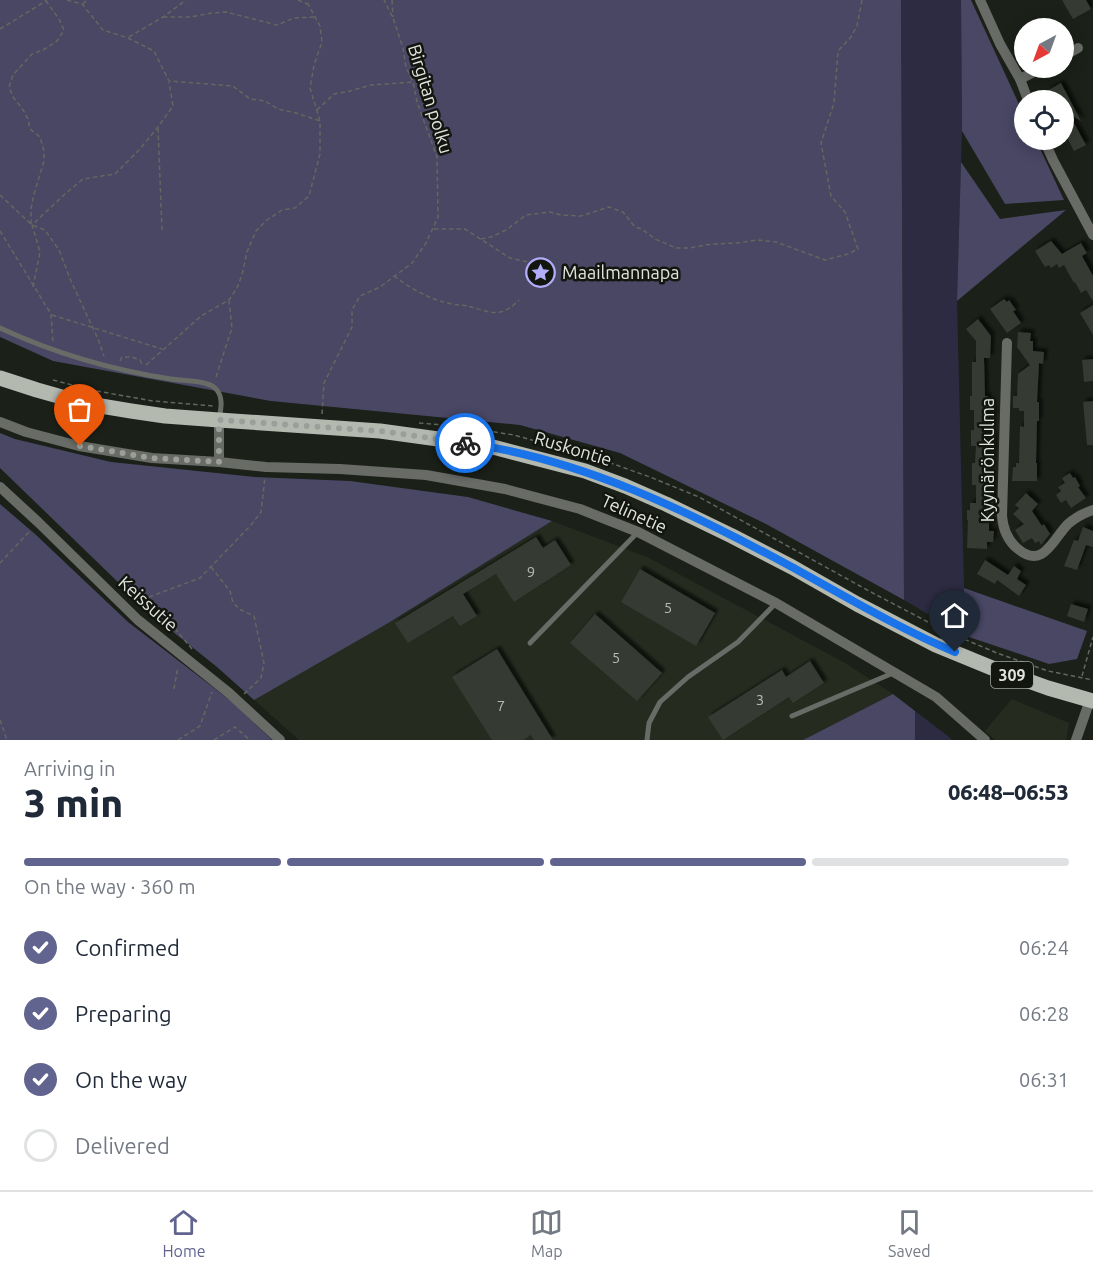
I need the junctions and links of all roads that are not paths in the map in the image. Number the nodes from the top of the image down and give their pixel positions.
1 (980, 0) edge
2 (1078, 48) dead end
3 (1074, 50) edge
4 (1020, 79) joint
5 (1024, 90) edge
6 (1048, 150) edge
7 (1093, 235) edge
8 (0, 328) edge
9 (1007, 343) dead end
10 (0, 378) edge
11 (220, 414) junction
12 (0, 422) edge
13 (219, 462) junction
14 (0, 487) edge
15 (1093, 510) edge
16 (638, 532) junction
17 (776, 603) junction
18 (530, 643) dead end
19 (893, 673) junction
20 (1091, 701) edge
21 (792, 716) dead end
22 (280, 740) edge
23 (647, 740) edge
24 (985, 740) edge
25 (1076, 740) edge

1 - 4 street
2 - 3 street
4 - 5 street
6 - 7 street
8 - 11 lane
9 - 15 street, Kyynärönkulma
10 - 11 main road, Ruskontie / 309
11 - 13 street
11 - 20 main road, Ruskontie / 309
12 - 13 street, Telinetie
13 - 16 street, Telinetie
14 - 22 street, Keissutie
16 - 17 street, Telinetie
16 - 18 lane
17 - 19 street, Telinetie
17 - 23 lane
19 - 21 lane
19 - 24 street, Telinetie
20 - 25 street

